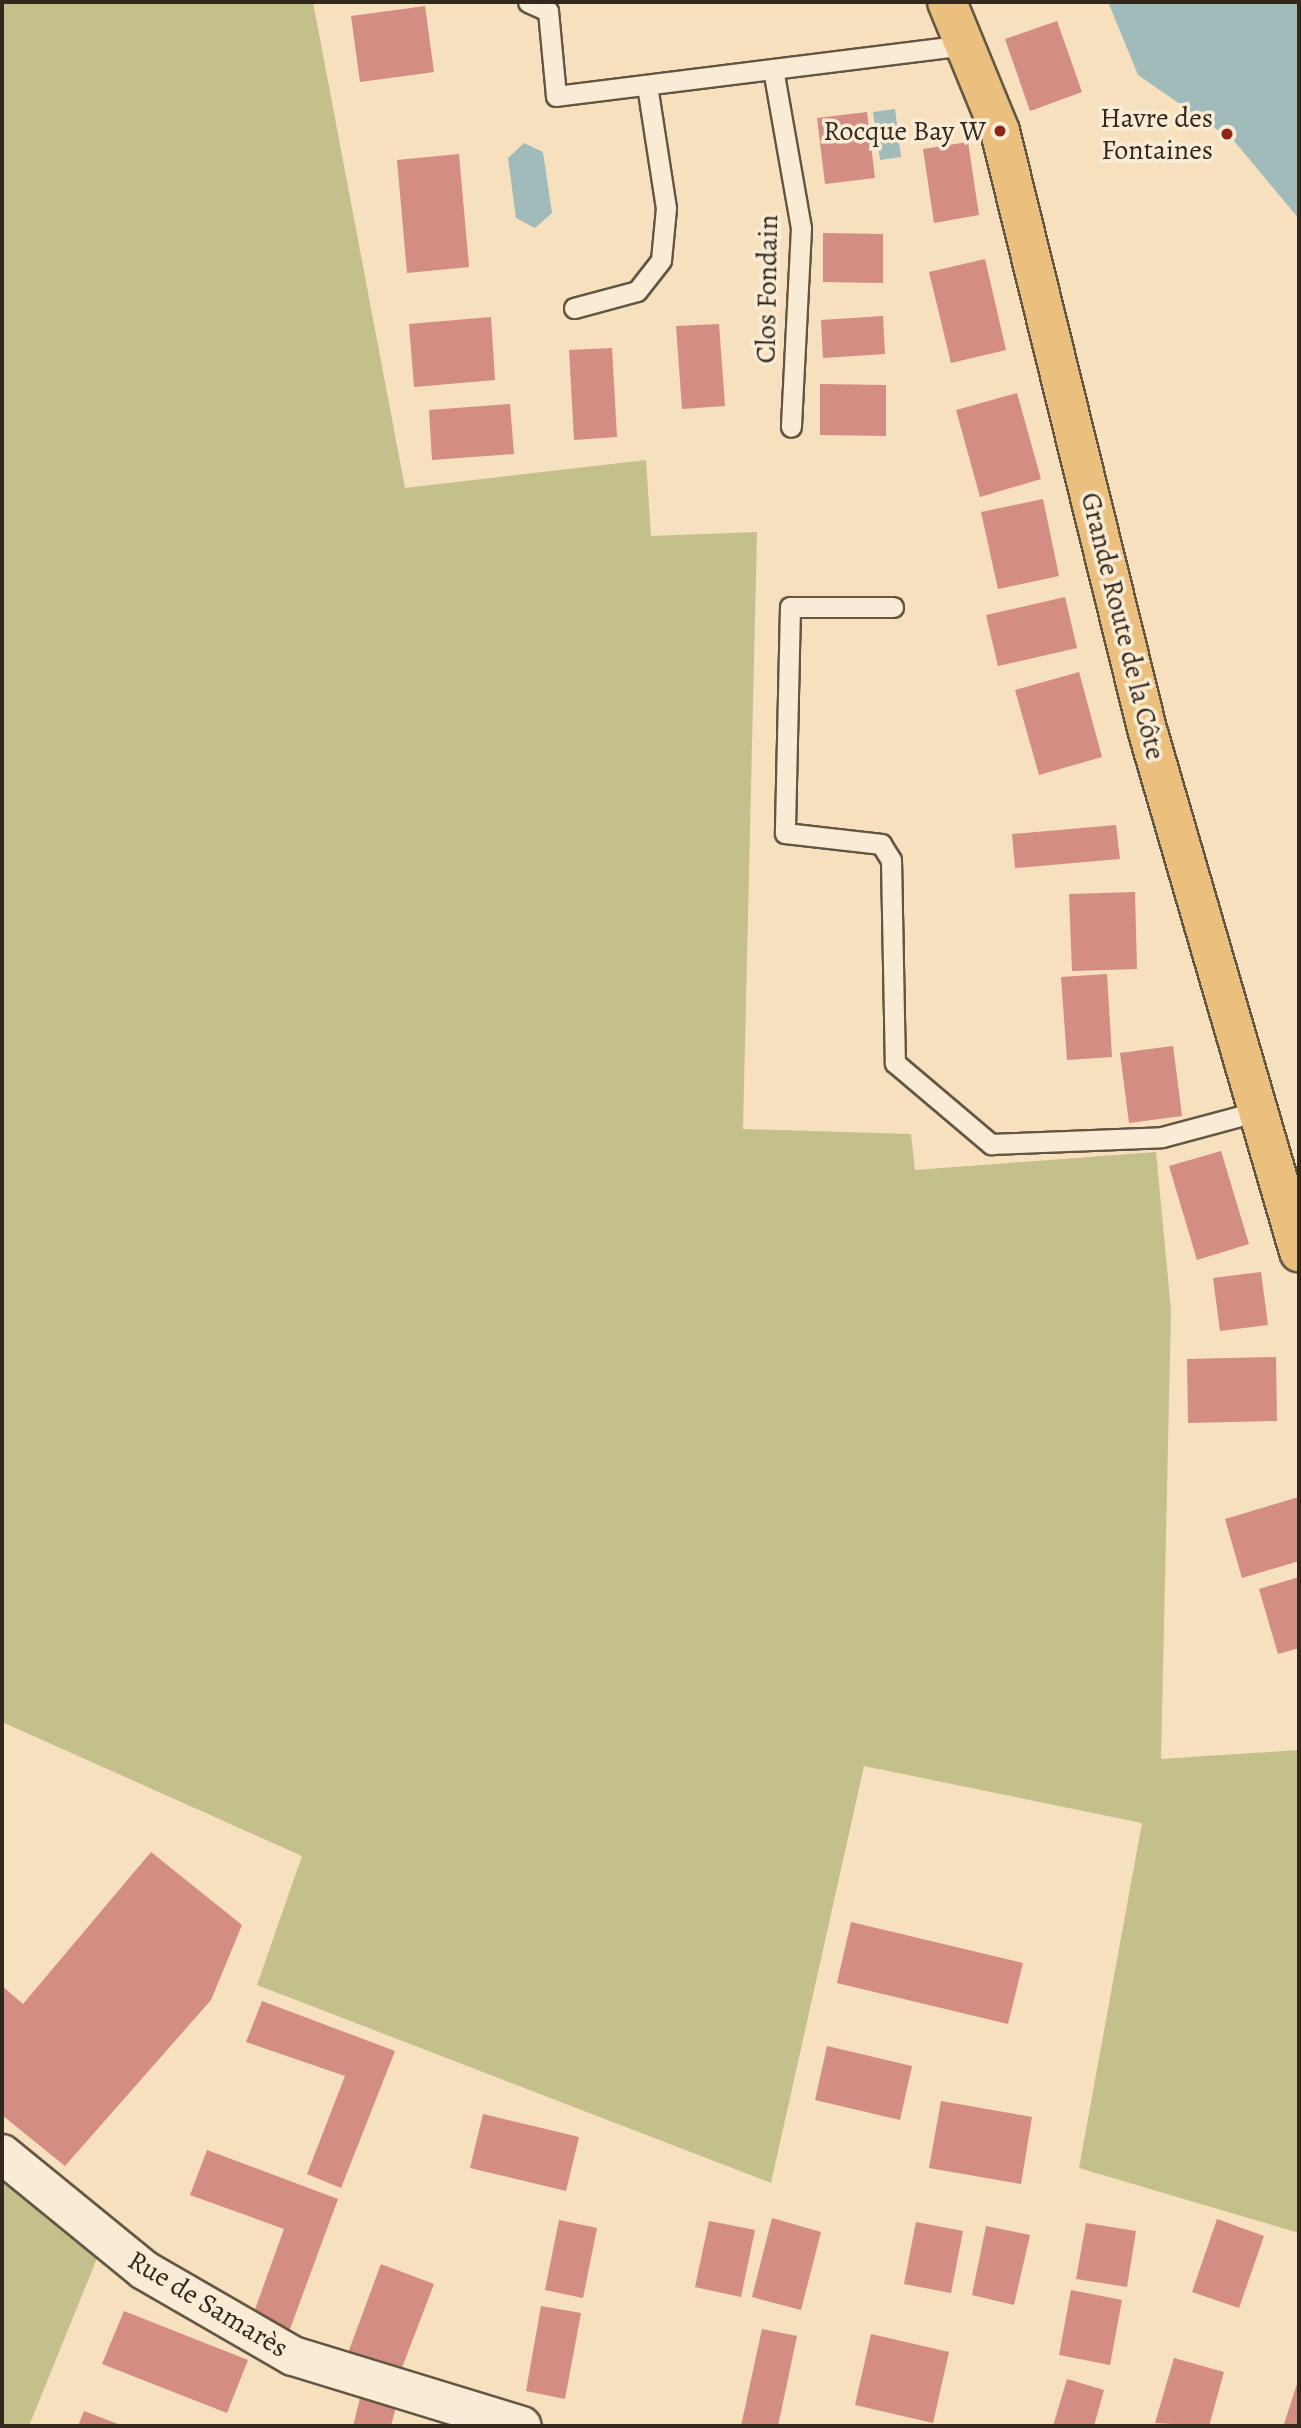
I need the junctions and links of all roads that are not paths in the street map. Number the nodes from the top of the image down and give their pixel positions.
1 (528, 2) edge
2 (947, 2) edge
3 (964, 45) junction
4 (773, 69) junction
5 (647, 85) junction
6 (573, 308) dead end
7 (791, 427) dead end
8 (893, 607) dead end
9 (1259, 1111) junction
10 (1299, 1252) edge
11 (2, 2154) edge
12 (522, 2426) edge

1 - 5 lane
2 - 3 main road, Grande Route de la Côte
3 - 4 lane
3 - 9 main road, Grande Route de la Côte
4 - 5 lane
4 - 7 lane, Clos Fondain
5 - 6 lane
8 - 9 lane
9 - 10 main road, Grande Route de la Côte
11 - 12 street, Rue de Samarès

